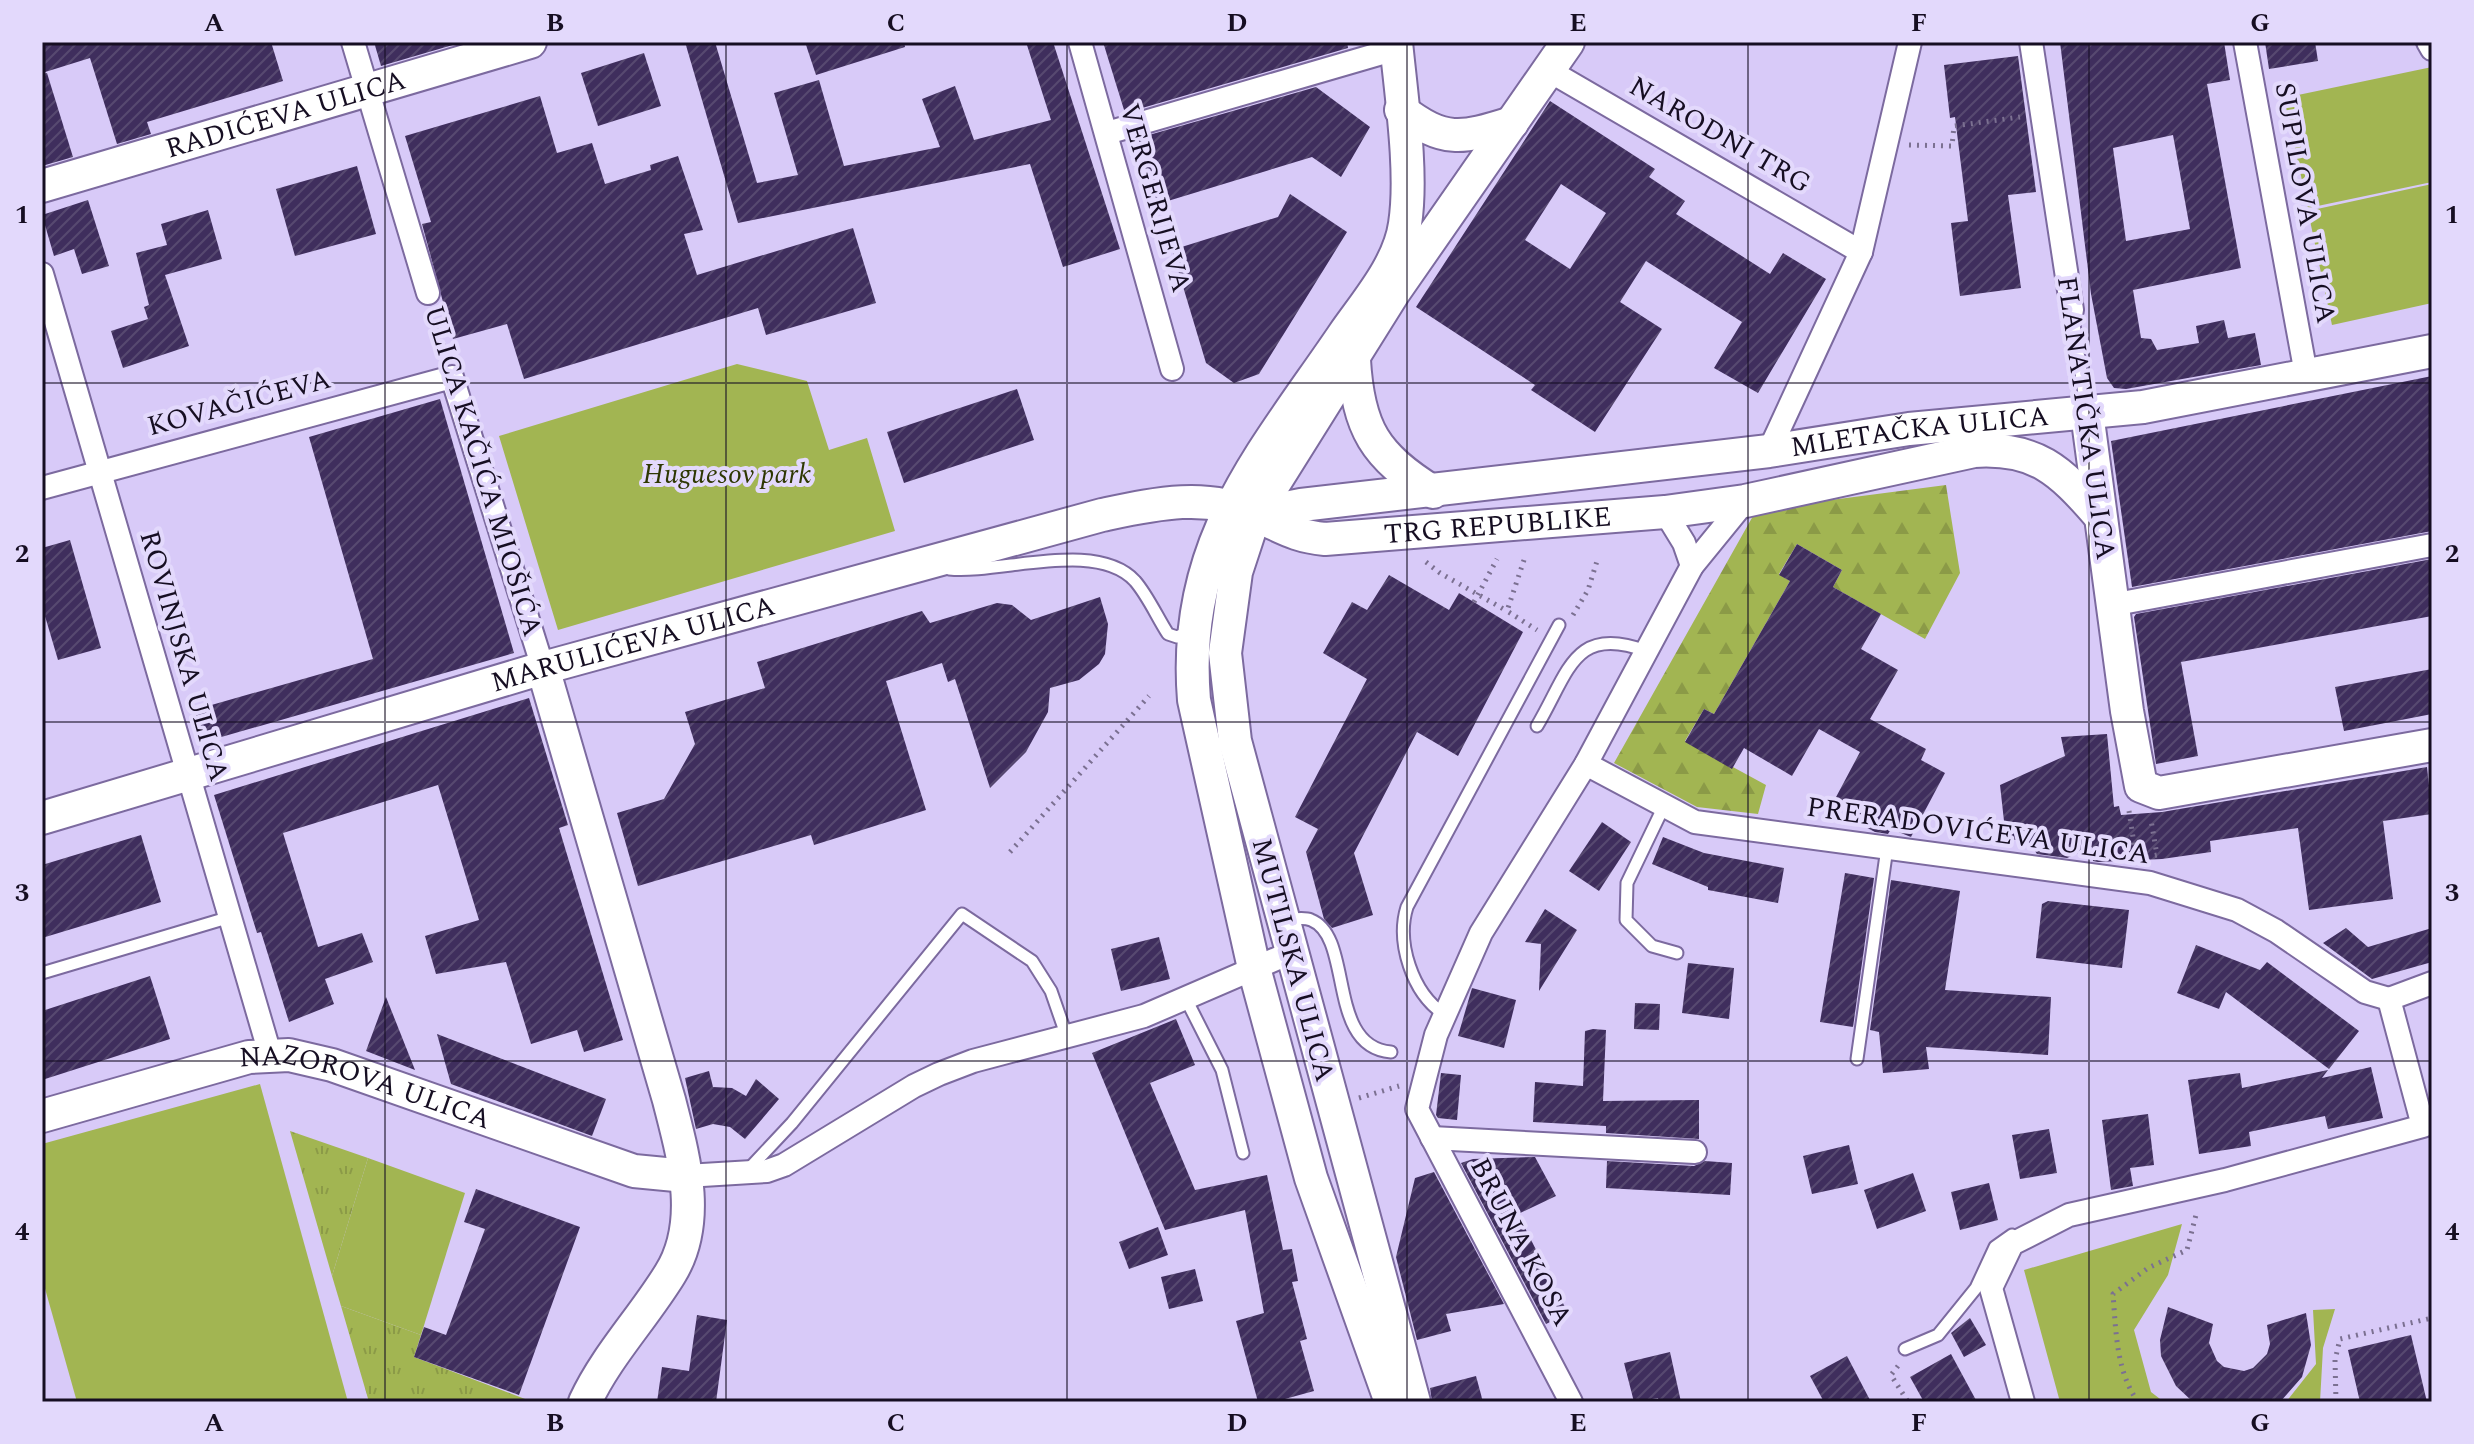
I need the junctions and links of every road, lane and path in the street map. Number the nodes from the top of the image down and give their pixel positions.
1 (353, 42) edge
2 (530, 42) edge
3 (1080, 42) edge
4 (1568, 42) edge
5 (1910, 42) edge
6 (2031, 42) edge
7 (2245, 42) edge
8 (2428, 42) edge
9 (1396, 46) edge
10 (2432, 49) edge
11 (1548, 70) junction
12 (368, 90) junction
13 (1401, 110) junction
14 (2041, 114) junction
15 (1512, 123) junction
16 (1107, 133) junction
17 (1888, 145) junction
18 (42, 186) edge
19 (1861, 252) junction
20 (42, 274) edge
21 (1386, 289) junction
22 (428, 293) joint
23 (2072, 310) joint
24 (2432, 351) edge
25 (1354, 360) junction
26 (1172, 369) dead end
27 (2306, 374) junction
28 (452, 377) junction
29 (2087, 413) junction
30 (1769, 451) junction
31 (1689, 460) joint
32 (100, 471) junction
33 (42, 488) edge
34 (1433, 492) junction
35 (1745, 501) junction
36 (1243, 510) junction
37 (1665, 512) junction
38 (2099, 515) junction
39 (2432, 545) edge
40 (1497, 559) dead end
41 (1524, 560) dead end
42 (1597, 561) dead end
43 (1426, 562) dead end
44 (919, 565) junction
45 (1692, 566) junction
46 (1478, 594) junction
47 (1474, 602) dead end
48 (2111, 605) junction
49 (1507, 611) junction
50 (1578, 611) dead end
51 (1559, 625) dead end
52 (1531, 626) dead end
53 (1194, 628) junction
54 (1646, 651) junction
55 (543, 668) junction
56 (1149, 696) dead end
57 (1537, 726) dead end
58 (2432, 745) edge
59 (1586, 764) junction
60 (188, 777) junction
61 (2141, 803) junction
62 (1664, 806) junction
63 (42, 818) edge
64 (1887, 848) junction
65 (1010, 852) dead end
66 (2157, 855) dead end
67 (2137, 860) dead end
68 (227, 918) junction
69 (1282, 920) junction
70 (1290, 953) junction
71 (1677, 953) dead end
72 (1254, 968) junction
73 (42, 973) edge
74 (2432, 983) edge
75 (1186, 999) junction
76 (2389, 999) junction
77 (1444, 1014) junction
78 (1067, 1038) junction
79 (1391, 1052) dead end
80 (270, 1054) junction
81 (1857, 1059) dead end
82 (1423, 1079) junction
83 (1354, 1099) dead end
84 (42, 1116) edge
85 (1432, 1138) junction
86 (1695, 1152) dead end
87 (1243, 1153) dead end
88 (744, 1173) junction
89 (686, 1176) junction
90 (2199, 1206) dead end
91 (2041, 1227) junction
92 (2432, 1318) edge
93 (1905, 1349) joint
94 (585, 1402) edge
95 (1391, 1402) edge
96 (1414, 1402) edge
97 (1571, 1402) edge
98 (1908, 1402) edge
99 (2023, 1402) edge
100 (2138, 1402) edge
101 (2336, 1402) edge

1 - 12 street, ULICA KAČIĆA MIOŠIĆA
2 - 12 main road, RADIĆEVA ULICA
3 - 16 street, VERGERIJEVA
4 - 11 main road
5 - 17 street
6 - 14 street, FLANATIČKA ULICA
7 - 27 street, SUPILOVA ULICA
8 - 10 street
9 - 13 main road
9 - 16 street
11 - 15 main road
11 - 19 street, NARODNI TRG
12 - 18 main road, RADIĆEVA ULICA
12 - 22 street, ULICA KAČIĆA MIOŠIĆA
13 - 15 main road
13 - 21 main road
14 - 17 path
14 - 23 street, FLANATIČKA ULICA
15 - 21 main road
16 - 26 street, VERGERIJEVA
17 - 19 street
19 - 30 street
20 - 32 street, ROVINJSKA ULICA
21 - 25 main road
21 - 36 main road
22 - 28 path, ULICA KAČIĆA MIOŠIĆA
23 - 29 lane, FLANATIČKA ULICA
24 - 27 main road, MLETAČKA ULICA
25 - 34 main road
25 - 36 main road
27 - 29 main road, MLETAČKA ULICA
28 - 32 street, KOVAČIĆEVA
28 - 55 street, ULICA KAČIĆA MIOŠIĆA
29 - 30 main road, MLETAČKA ULICA
29 - 38 main road, FLANATIČKA ULICA
30 - 31 main road, MLETAČKA ULICA
31 - 34 main road, TRG REPUBLIKE
32 - 33 street, KOVAČIĆEVA
32 - 60 street, ROVINJSKA ULICA
34 - 36 main road, TRG REPUBLIKE
35 - 37 main road, TRG REPUBLIKE
35 - 38 main road, MLETAČKA ULICA
35 - 45 street
36 - 37 main road, TRG REPUBLIKE
36 - 44 main road, MARULIĆEVA ULICA
36 - 53 main road
36 - 69 main road, MUTILSKA ULICA
37 - 45 street
38 - 48 main road, FLANATIČKA ULICA
39 - 48 street
40 - 46 path
41 - 49 path
42 - 50 path
43 - 46 path
44 - 53 lane
44 - 55 main road, MARULIĆEVA ULICA
45 - 54 street
46 - 47 path
46 - 49 path
48 - 61 main road, FLANATIČKA ULICA
49 - 52 path
51 - 77 lane
53 - 72 main road, MUTILSKA ULICA
54 - 57 lane
54 - 59 street
55 - 60 main road, MARULIĆEVA ULICA
55 - 89 main road, ULICA KAČIĆA MIOŠIĆA
56 - 65 path
58 - 61 main road
59 - 62 street, PRERADOVIĆEVA ULICA
59 - 77 street
60 - 63 main road, MARULIĆEVA ULICA
60 - 68 street, ROVINJSKA ULICA
61 - 66 path
61 - 67 path
62 - 64 street, PRERADOVIĆEVA ULICA
62 - 71 lane
64 - 76 street, PRERADOVIĆEVA ULICA
64 - 81 lane
68 - 73 lane
68 - 80 street, ROVINJSKA ULICA
69 - 70 main road, MUTILSKA ULICA
69 - 79 lane
70 - 72 street
70 - 96 main road, MUTILSKA ULICA
72 - 75 street
72 - 95 main road, MUTILSKA ULICA
74 - 76 street
75 - 78 street
75 - 87 lane
76 - 91 street
77 - 82 street
78 - 88 street
78 - 88 lane
80 - 84 main road, NAZOROVA ULICA
80 - 89 main road, NAZOROVA ULICA
82 - 83 path
82 - 85 street, BRUNA KOSA
85 - 86 street
85 - 97 street, BRUNA KOSA
88 - 89 street
89 - 94 main road, ULICA KAČIĆA MIOŠIĆA
90 - 100 path
91 - 93 lane
91 - 99 street
92 - 101 path
93 - 98 path

